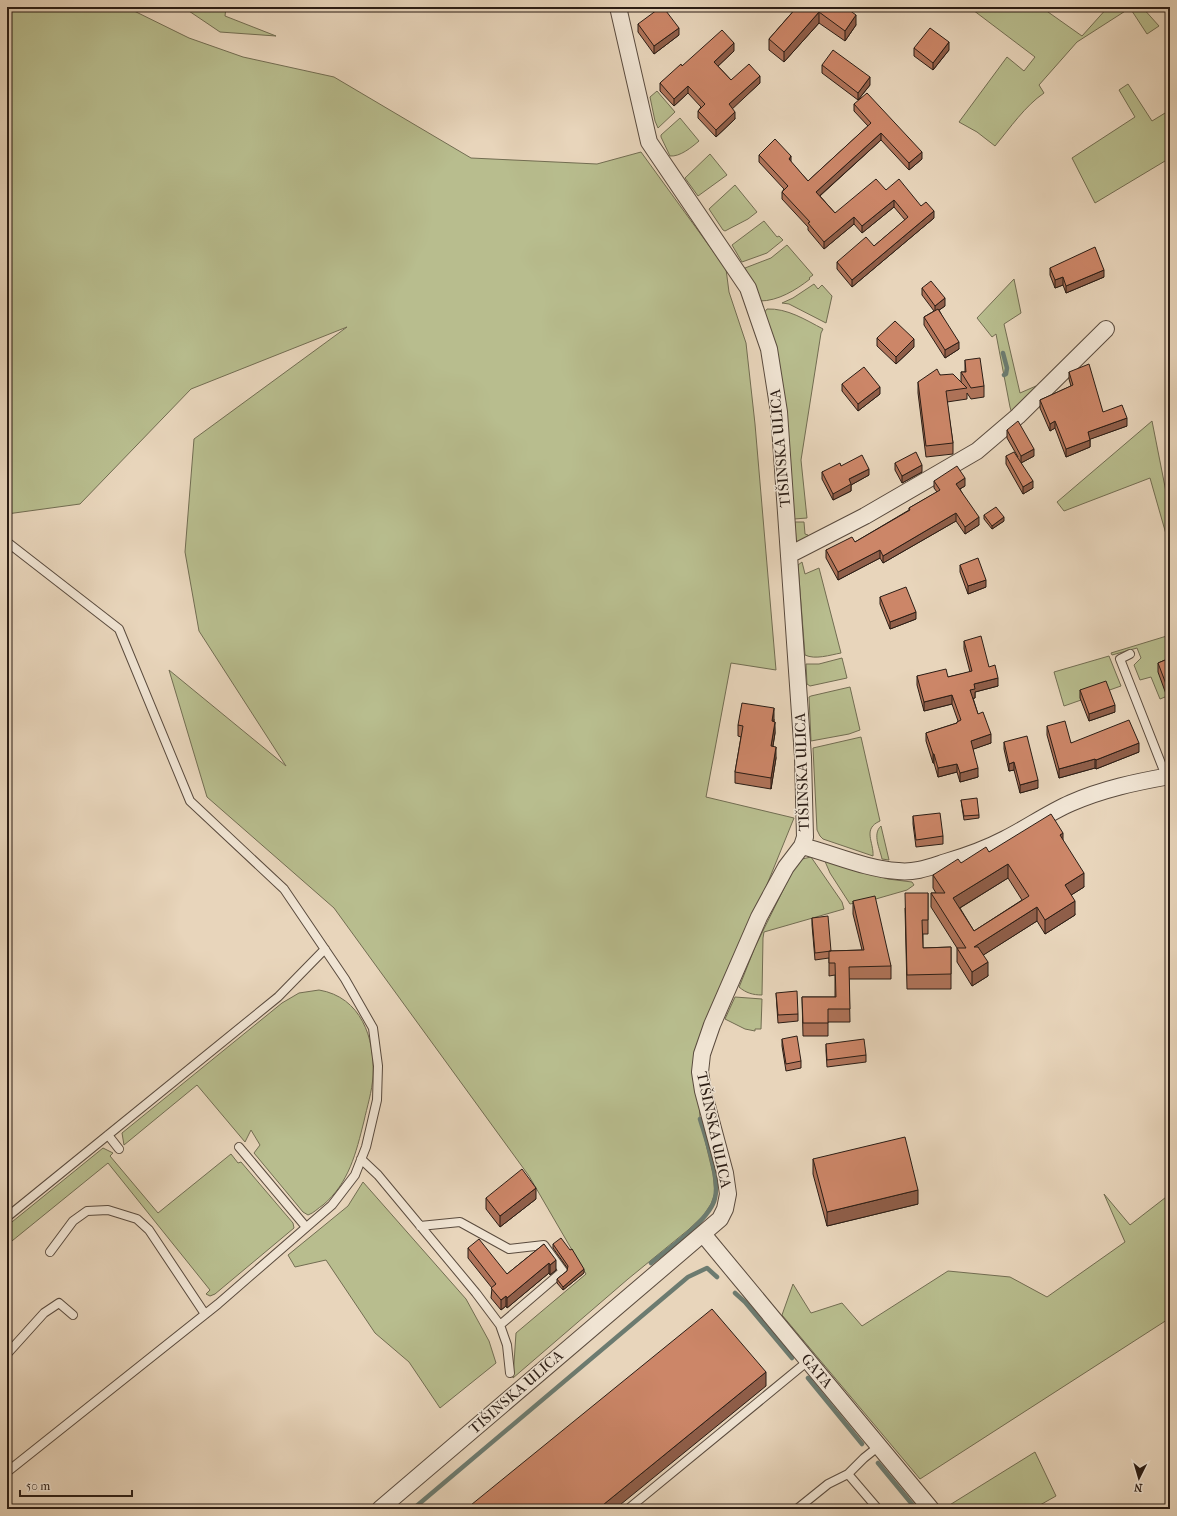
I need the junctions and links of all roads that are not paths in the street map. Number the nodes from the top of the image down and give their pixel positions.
1 (618, 7) edge
2 (1106, 329) dead end
3 (7, 542) edge
4 (789, 555) junction
5 (1130, 654) dead end
6 (1168, 776) edge
7 (802, 846) junction
8 (325, 949) junction
9 (108, 1135) junction
10 (239, 1147) dead end
11 (119, 1149) dead end
12 (361, 1159) junction
13 (7, 1217) edge
14 (420, 1226) junction
15 (306, 1227) junction
16 (703, 1234) junction
17 (50, 1252) dead end
18 (73, 1314) dead end
19 (205, 1314) junction
20 (500, 1325) junction
21 (7, 1354) edge
22 (808, 1361) junction
23 (510, 1374) dead end
24 (879, 1446) junction
25 (7, 1472) edge
26 (848, 1474) junction
27 (380, 1509) edge
28 (628, 1509) edge
29 (797, 1509) edge
30 (878, 1509) edge
31 (931, 1509) edge

1 - 4 street, TIŠINSKA ULICA
2 - 4 street
3 - 8 lane
4 - 7 street, TIŠINSKA ULICA
5 - 6 lane
6 - 7 street
7 - 16 street, TIŠINSKA ULICA
8 - 9 lane
8 - 12 lane
9 - 11 lane
9 - 13 lane
10 - 15 lane
12 - 14 lane
12 - 15 lane
14 - 20 lane
14 - 20 lane
15 - 19 lane
16 - 22 street, GATA
16 - 27 street, TIŠINSKA ULICA
17 - 19 lane
18 - 21 lane
19 - 25 lane
20 - 23 lane
22 - 24 street, GATA
22 - 28 lane
24 - 26 lane
24 - 31 street, GATA
26 - 29 lane
26 - 30 lane

